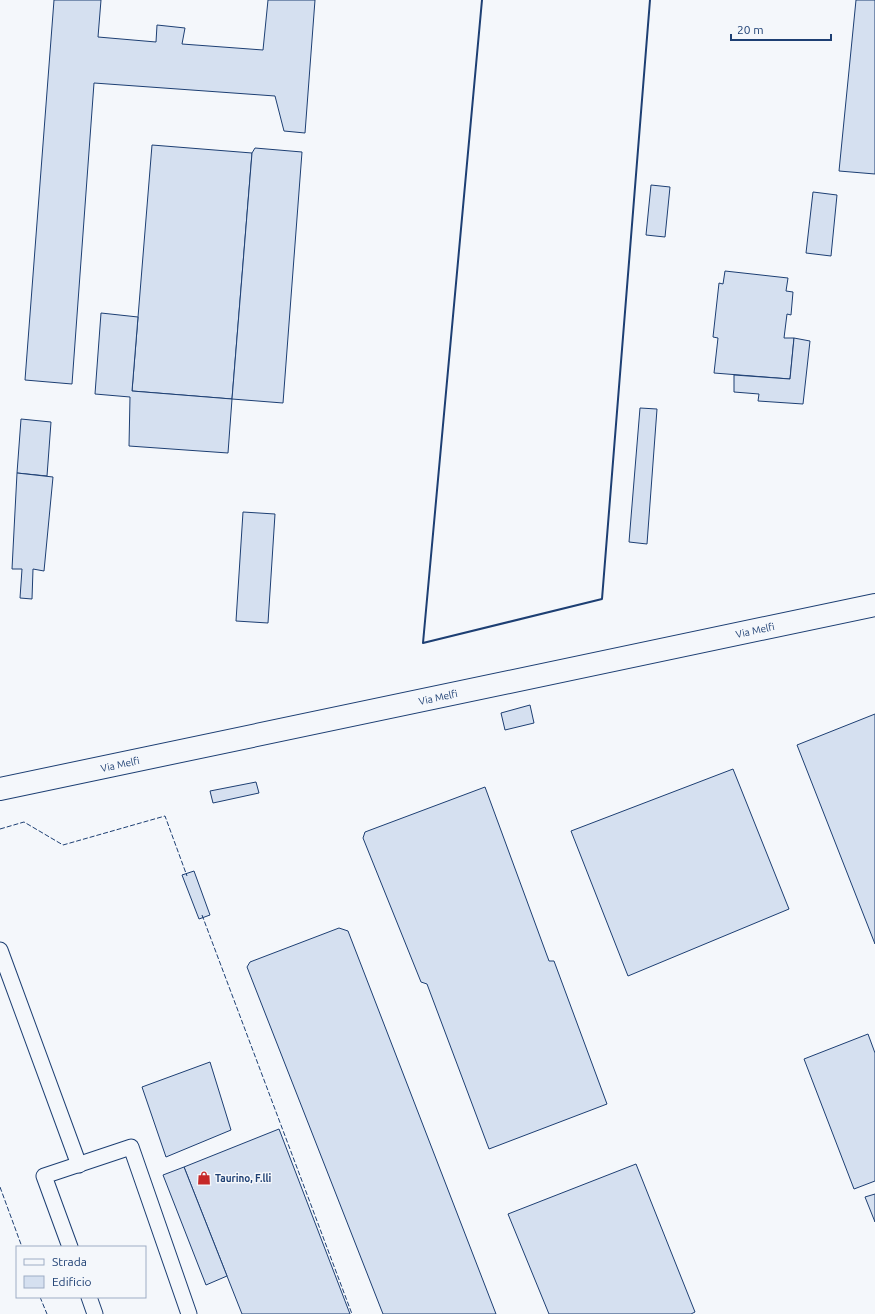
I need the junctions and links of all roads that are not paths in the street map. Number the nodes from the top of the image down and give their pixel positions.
1 (875, 605) edge
2 (0, 789) edge
3 (0, 950) edge
4 (79, 1165) junction
5 (70, 1246) edge
6 (89, 1298) edge
7 (95, 1314) edge
8 (189, 1314) edge

1 - 2 main road, Via Melfi
3 - 4 lane
4 - 5 lane
4 - 8 lane
6 - 7 lane

